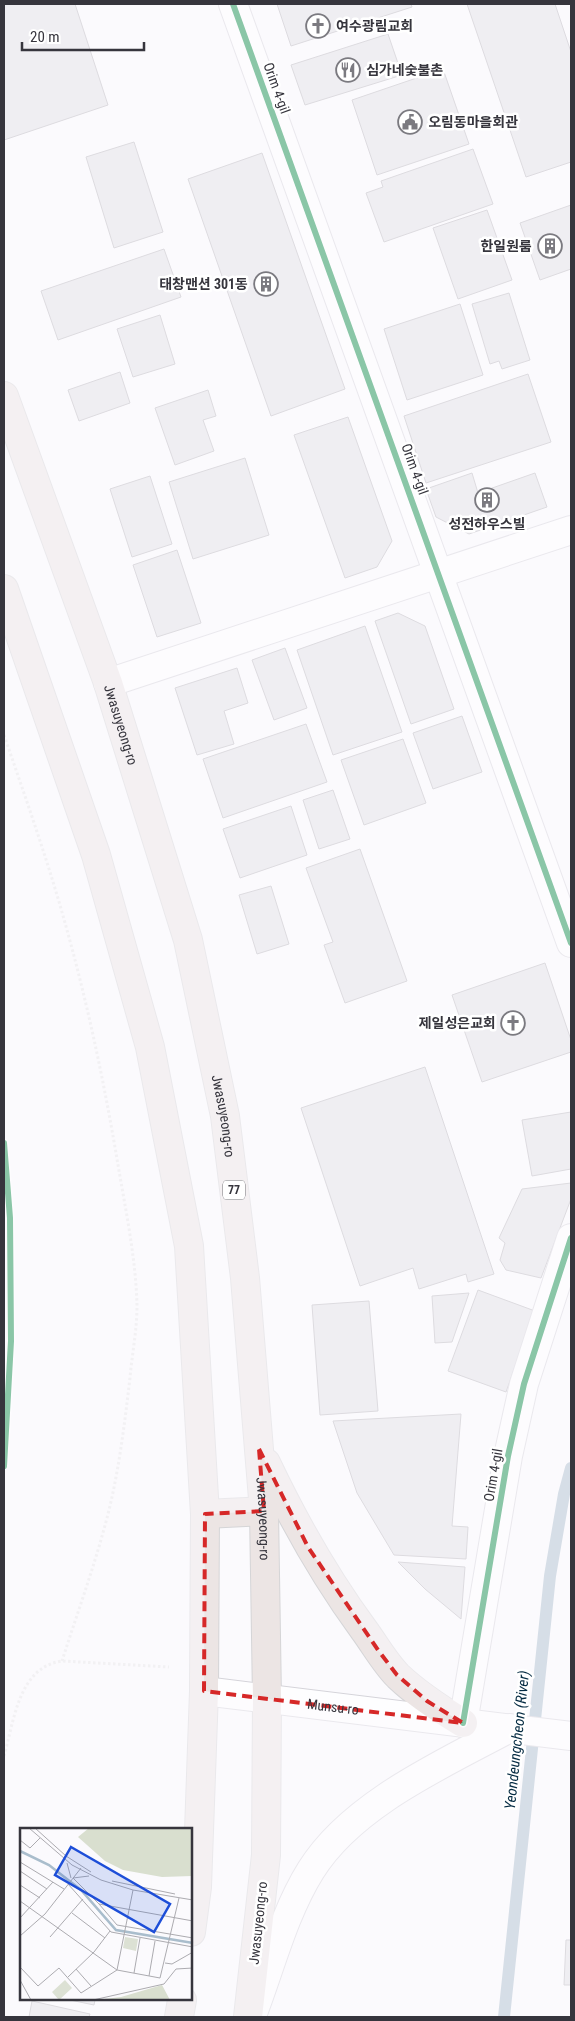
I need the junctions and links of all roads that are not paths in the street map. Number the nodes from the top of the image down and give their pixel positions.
1 (233, 4) edge
2 (4, 396) edge
3 (571, 530) edge
4 (439, 574) junction
5 (4, 589) edge
6 (108, 683) junction
7 (571, 944) edge
8 (571, 1238) edge
9 (259, 1449) junction
10 (264, 1511) junction
11 (205, 1514) junction
12 (204, 1680) junction
13 (267, 1699) junction
14 (463, 1723) junction
15 (510, 1728) junction
16 (571, 1736) edge
17 (192, 1925) edge
18 (182, 2001) edge
19 (179, 2017) edge
20 (248, 2017) edge
21 (252, 2017) edge

1 - 4 street, Orim 4-gil
2 - 6 main road, Jwasuyeong-ro / 77
3 - 4 street
4 - 6 street
4 - 7 street, Orim 4-gil
5 - 11 main road
6 - 9 main road, Jwasuyeong-ro / 77
8 - 14 street, Orim 4-gil
9 - 10 main road, Jwasuyeong-ro / 77
9 - 14 main road
10 - 11 main road
10 - 13 main road, Jwasuyeong-ro / 77
11 - 12 main road
12 - 13 street, Munsu-ro
12 - 17 main road
13 - 14 street, Munsu-ro
13 - 20 main road, Jwasuyeong-ro / 77
14 - 15 street, Munsu-ro
15 - 16 street, Munsu-ro
15 - 21 street
18 - 19 main road

